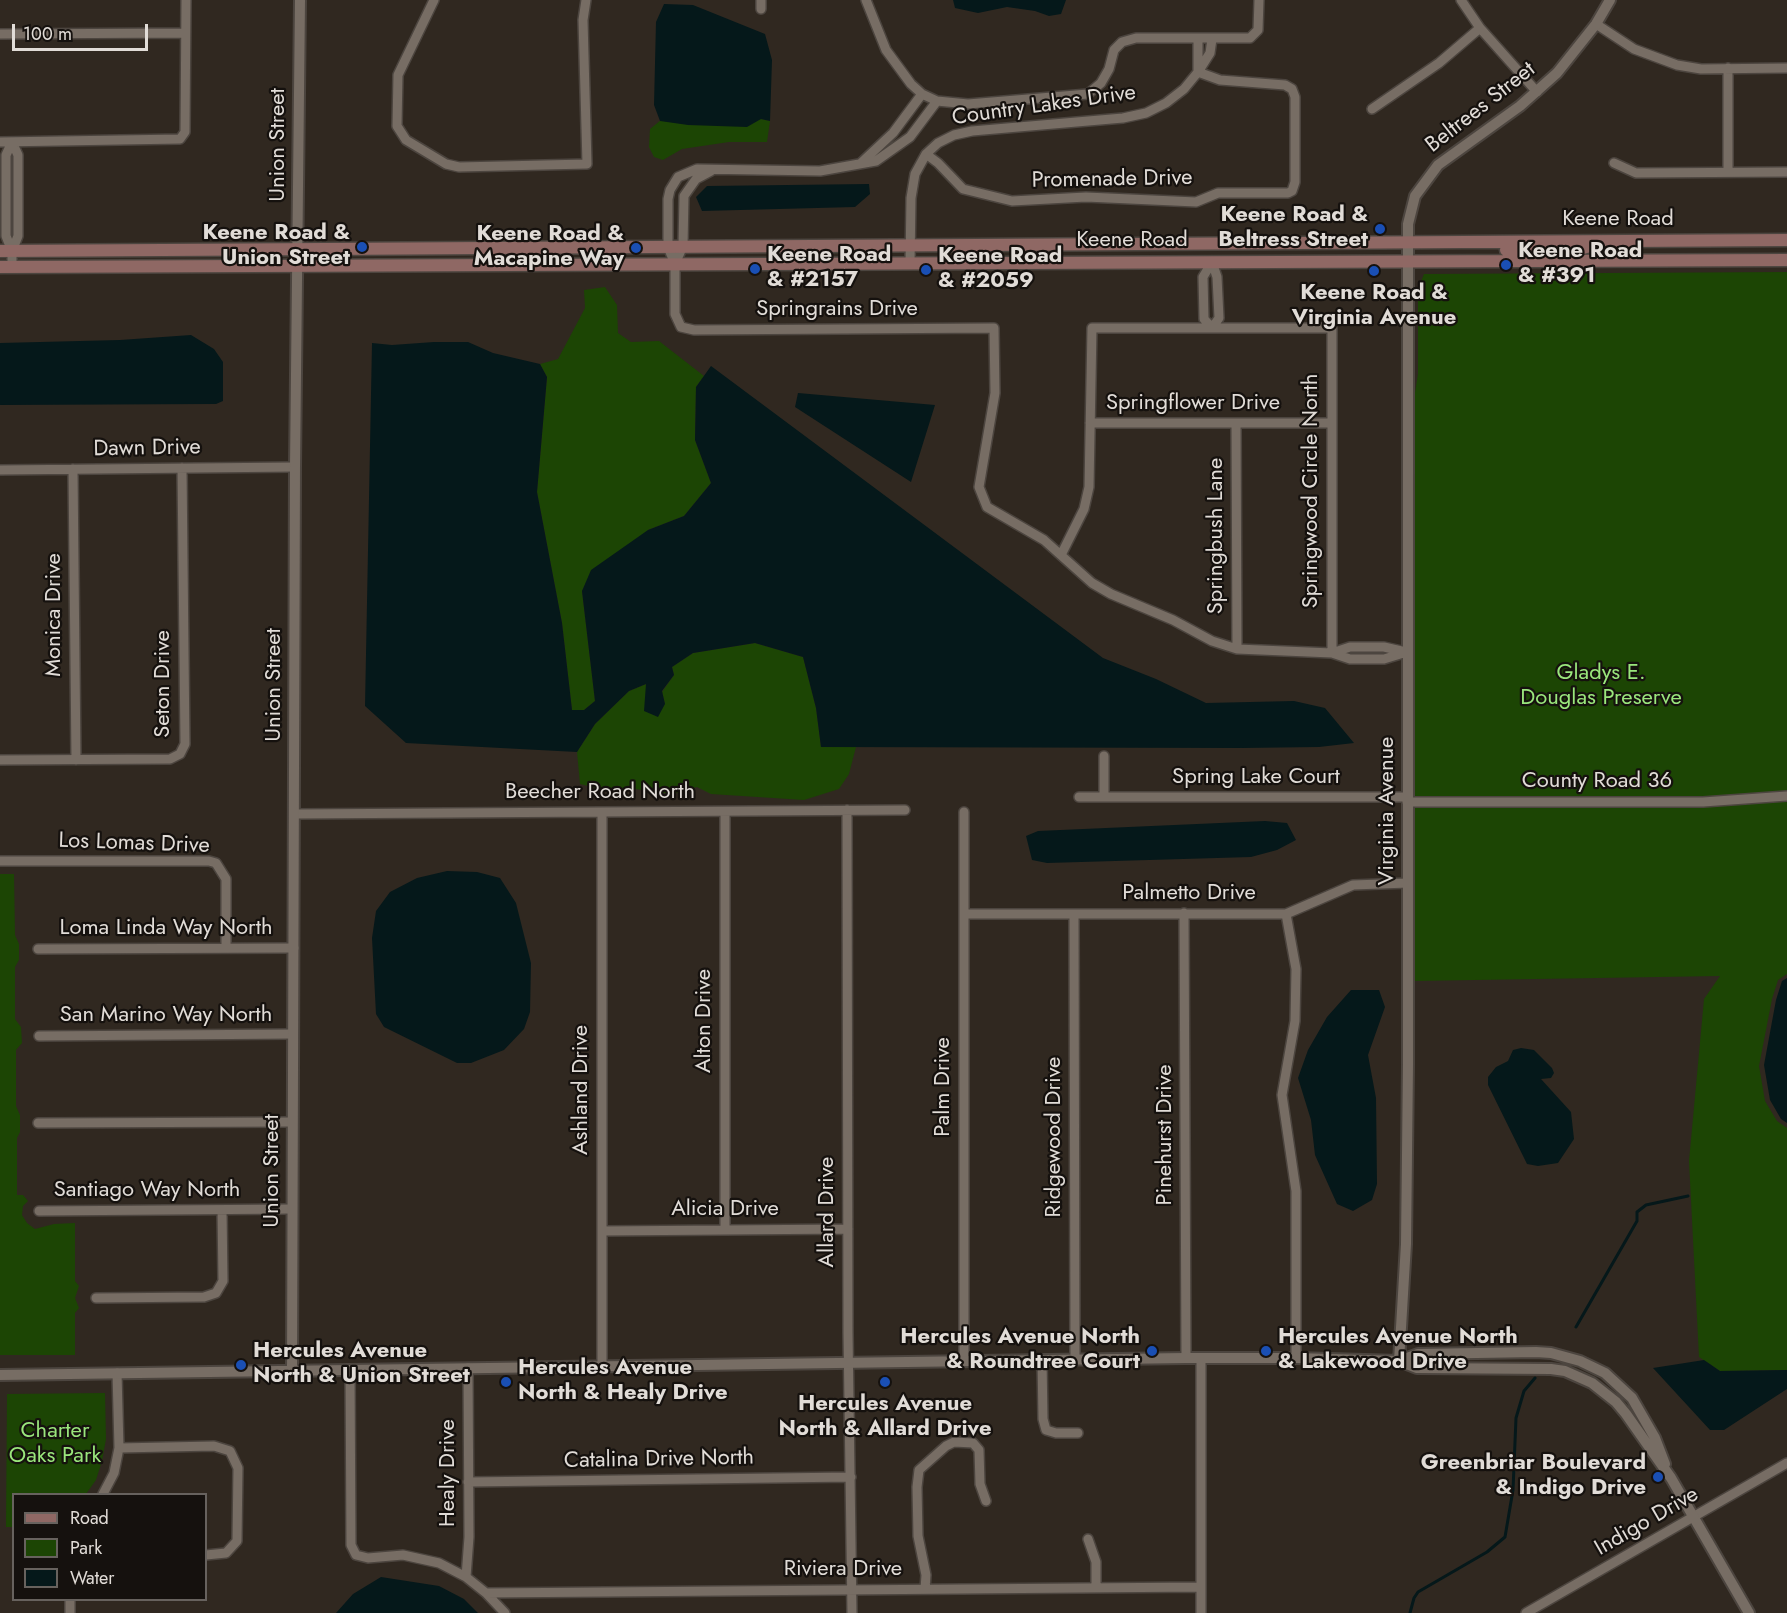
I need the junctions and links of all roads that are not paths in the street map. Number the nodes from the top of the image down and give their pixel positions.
1 (186, 0) edge
2 (300, 0) edge
3 (434, 0) edge
4 (586, 0) edge
5 (866, 0) edge
6 (1259, 0) edge
7 (1461, 0) edge
8 (1610, 0) edge
9 (1596, 24) junction
10 (1480, 28) junction
11 (186, 33) junction
12 (0, 34) edge
13 (1198, 38) junction
14 (1212, 39) junction
15 (1728, 68) junction
16 (1787, 68) edge
17 (1198, 72) junction
18 (1537, 92) junction
19 (922, 94) junction
20 (937, 101) junction
21 (1371, 109) dead end
22 (903, 121) junction
23 (916, 130) junction
24 (0, 142) edge
25 (12, 142) junction
26 (926, 154) junction
27 (861, 163) junction
28 (1614, 163) dead end
29 (713, 170) junction
30 (1728, 172) junction
31 (1787, 172) edge
32 (1787, 240) edge
33 (1609, 241) junction
34 (1407, 243) junction
35 (910, 245) junction
36 (682, 246) junction
37 (668, 247) junction
38 (456, 248) junction
39 (298, 249) junction
40 (6, 251) edge
41 (1787, 260) edge
42 (1253, 261) junction
43 (1406, 261) junction
44 (1212, 262) junction
45 (910, 263) junction
46 (675, 264) junction
47 (6, 267) edge
48 (94, 267) junction
49 (298, 267) junction
50 (1212, 328) junction
51 (1090, 423) junction
52 (1236, 423) junction
53 (1332, 423) junction
54 (295, 467) junction
55 (182, 468) junction
56 (74, 469) junction
57 (0, 470) edge
58 (1061, 555) junction
59 (1237, 649) junction
60 (1407, 652) junction
61 (1332, 653) junction
62 (1104, 756) dead end
63 (0, 760) edge
64 (76, 760) junction
65 (1104, 796) junction
66 (1787, 796) edge
67 (1079, 797) dead end
68 (1407, 799) junction
69 (847, 810) junction
70 (905, 810) dead end
71 (602, 812) junction
72 (725, 812) junction
73 (964, 812) dead end
74 (295, 814) junction
75 (0, 861) edge
76 (1408, 883) junction
77 (1184, 913) junction
78 (964, 914) junction
79 (1074, 914) junction
80 (1286, 914) junction
81 (226, 947) junction
82 (294, 948) junction
83 (38, 950) dead end
84 (293, 1034) junction
85 (39, 1036) dead end
86 (292, 1122) junction
87 (38, 1123) dead end
88 (292, 1209) junction
89 (222, 1210) junction
90 (39, 1211) dead end
91 (848, 1229) junction
92 (724, 1230) junction
93 (602, 1231) junction
94 (96, 1298) dead end
95 (1186, 1358) junction
96 (1201, 1358) junction
97 (1296, 1358) junction
98 (1075, 1359) junction
99 (1042, 1360) junction
100 (964, 1361) junction
101 (1399, 1361) junction
102 (849, 1363) junction
103 (602, 1367) junction
104 (468, 1368) junction
105 (350, 1370) junction
106 (292, 1371) junction
107 (117, 1373) junction
108 (0, 1375) edge
109 (1078, 1433) dead end
110 (118, 1448) junction
111 (1787, 1463) edge
112 (851, 1477) junction
113 (1671, 1478) junction
114 (468, 1482) junction
115 (104, 1493) edge
116 (986, 1501) dead end
117 (1694, 1518) junction
118 (1088, 1539) dead end
119 (207, 1555) edge
120 (466, 1577) junction
121 (1200, 1587) junction
122 (1096, 1588) junction
123 (925, 1589) junction
124 (852, 1590) junction
125 (486, 1593) junction
126 (505, 1613) edge
127 (852, 1613) edge
128 (1201, 1613) edge
129 (1526, 1613) edge
130 (1747, 1613) edge

1 - 11 street
2 - 39 street, Union Street
3 - 4 street
5 - 19 street
6 - 14 street
7 - 10 street
8 - 9 street, Beltrees Street
9 - 15 street
9 - 18 street, Beltrees Street
10 - 18 street
10 - 21 street
11 - 12 street
11 - 25 street
13 - 14 street
13 - 17 street
13 - 20 street
14 - 17 street, Country Lakes Drive
15 - 16 street
15 - 30 street
17 - 26 street, Country Lakes Drive
17 - 26 street, Promenade Drive
18 - 34 street, Beltrees Street
19 - 20 street
19 - 22 street
20 - 23 street
22 - 23 street
22 - 27 street
23 - 27 street
24 - 25 street
25 - 40 street
26 - 35 street
27 - 29 street
28 - 30 street
29 - 36 street
29 - 37 street
30 - 31 street
32 - 33 main road, Keene Road
33 - 34 main road, Keene Road
33 - 43 main road
34 - 35 main road, Keene Road
34 - 42 main road
34 - 43 street, Beltrees Street
35 - 36 main road, Keene Road
35 - 45 street
36 - 37 main road, Keene Road
36 - 46 street
37 - 38 main road, Keene Road
37 - 46 street
38 - 39 main road, Keene Road
38 - 49 main road
39 - 40 main road, Keene Road
39 - 48 main road
39 - 49 street, Union Street
40 - 47 street
41 - 43 main road, Keene Road
42 - 43 main road, Keene Road
42 - 44 main road, Keene Road
43 - 60 street, Virginia Avenue
44 - 45 main road, Keene Road
44 - 50 street
44 - 50 street
45 - 46 main road, Keene Road
46 - 49 main road, Keene Road
46 - 58 street, Springrains Drive
47 - 48 main road
48 - 49 main road, Keene Road
49 - 54 street, Union Street
50 - 51 street
50 - 53 street, Springwood Circle North
51 - 52 street, Springflower Drive
51 - 58 street
52 - 53 street, Springflower Drive
52 - 59 street, Springbush Lane
53 - 61 street, Springwood Circle North
54 - 55 street, Dawn Drive
54 - 74 street, Union Street
55 - 56 street, Dawn Drive
55 - 64 street, Seton Drive
56 - 57 street, Dawn Drive
56 - 64 street, Monica Drive
58 - 59 street, Springrains Drive
59 - 61 street, Springrains Drive
60 - 61 street, Springrains Drive
60 - 68 street, Virginia Avenue
62 - 65 street
63 - 64 street, Seton Drive
65 - 67 street, Spring Lake Court
65 - 68 street, Spring Lake Court
66 - 68 street, County Road 36
68 - 76 street, Virginia Avenue
69 - 70 street, Beecher Road North
69 - 72 street, Beecher Road North
69 - 91 street, Allard Drive
71 - 72 street, Beecher Road North
71 - 74 street, Beecher Road North
71 - 93 street, Ashland Drive
72 - 92 street, Alton Drive
73 - 78 street, Palm Drive
74 - 82 street, Union Street
75 - 81 street, Los Lomas Drive
76 - 80 street, Palmetto Drive
76 - 101 street, Virginia Avenue
77 - 79 street, Palmetto Drive
77 - 80 street, Palmetto Drive
77 - 95 street, Pinehurst Drive
78 - 79 street, Palmetto Drive
78 - 100 street, Palm Drive
79 - 98 street, Ridgewood Drive
80 - 97 street
81 - 82 street, Loma Linda Way North
81 - 83 street, Loma Linda Way North
82 - 84 street, Union Street
84 - 85 street, San Marino Way North
84 - 86 street, Union Street
86 - 87 street
86 - 88 street, Union Street
88 - 89 street, Santiago Way North
88 - 106 street, Union Street
89 - 90 street, Santiago Way North
89 - 94 street
91 - 92 street, Alicia Drive
91 - 102 street, Allard Drive
92 - 93 street, Alicia Drive
93 - 103 street, Ashland Drive
95 - 96 street
95 - 98 street
96 - 97 street
96 - 121 street
97 - 101 street
98 - 99 street
99 - 100 street
99 - 109 street
100 - 102 street
101 - 113 street
101 - 113 street
102 - 103 street
102 - 112 street, Allard Drive
103 - 104 street
104 - 105 street
104 - 114 street, Healy Drive
105 - 106 street
105 - 120 street
106 - 107 street
107 - 108 street
107 - 110 street
110 - 115 street
110 - 119 street
111 - 117 street, Indigo Drive
112 - 114 street, Catalina Drive North
112 - 124 street, Allard Drive
113 - 117 street
114 - 120 street, Healy Drive
116 - 123 street
117 - 129 street, Indigo Drive
117 - 130 street
118 - 122 street
120 - 125 street
121 - 122 street, Riviera Drive
121 - 128 street
122 - 123 street, Riviera Drive
123 - 124 street, Riviera Drive
124 - 125 street, Riviera Drive
124 - 127 street, Allard Drive
125 - 126 street

